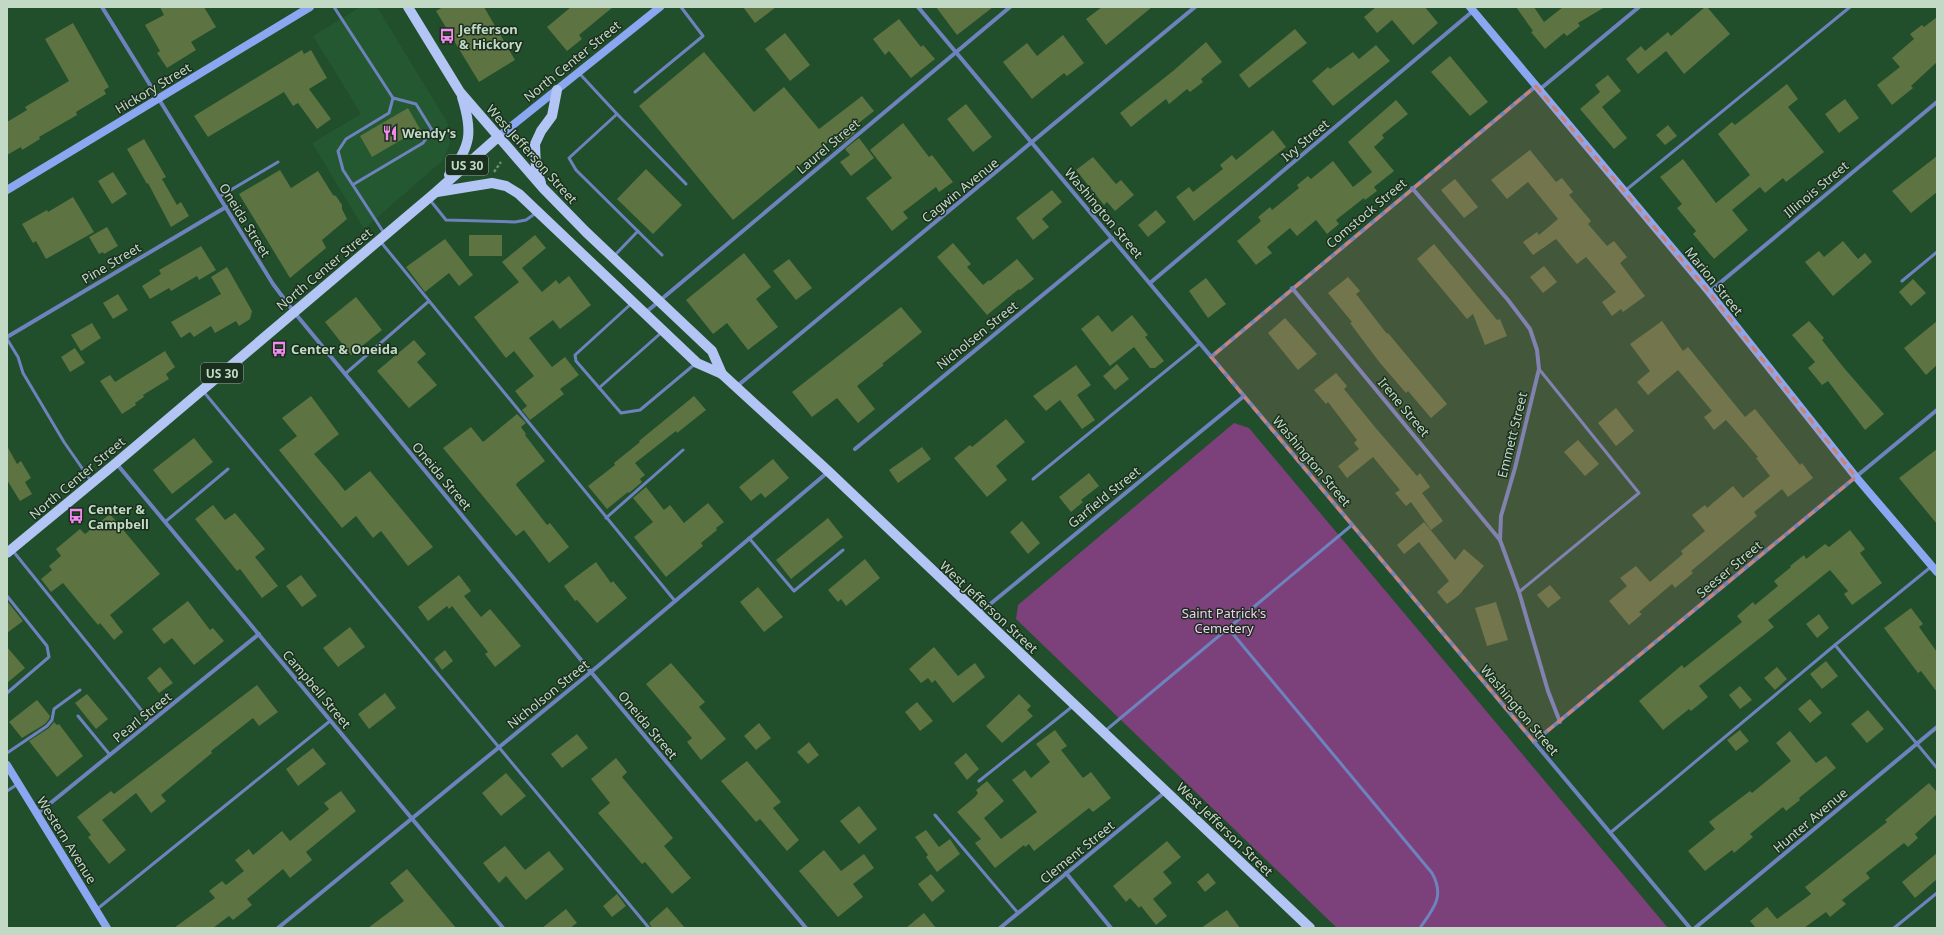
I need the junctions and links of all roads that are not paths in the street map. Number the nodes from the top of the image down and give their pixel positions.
1 (102, 7) edge
2 (310, 7) edge
3 (334, 7) edge
4 (408, 7) edge
5 (660, 7) edge
6 (681, 7) edge
7 (918, 7) edge
8 (1010, 7) edge
9 (1195, 7) edge
10 (1639, 7) edge
11 (1850, 7) edge
12 (1472, 9) edge
13 (956, 52) junction
14 (578, 73) junction
15 (1537, 88) junction
16 (557, 90) junction
17 (460, 92) junction
18 (635, 92) dead end
19 (393, 98) junction
20 (158, 99) junction
21 (1937, 102) edge
22 (617, 114) junction
23 (498, 137) junction
24 (1032, 143) junction
25 (278, 162) dead end
26 (354, 184) junction
27 (686, 184) dead end
28 (543, 188) junction
29 (1412, 188) junction
30 (7, 190) edge
31 (1624, 192) junction
32 (432, 195) junction
33 (219, 197) junction
34 (226, 207) junction
35 (538, 213) junction
36 (638, 231) junction
37 (382, 238) junction
38 (1112, 238) junction
39 (1937, 252) edge
40 (662, 255) dead end
41 (613, 257) junction
42 (1902, 281) dead end
43 (1150, 283) junction
44 (1292, 288) junction
45 (1709, 292) junction
46 (659, 300) junction
47 (430, 301) junction
48 (633, 302) junction
49 (294, 312) junction
50 (645, 313) junction
51 (664, 331) junction
52 (7, 338) edge
53 (1200, 343) junction
54 (1211, 356) junction
55 (697, 363) junction
56 (1540, 369) junction
57 (345, 374) junction
58 (722, 374) junction
59 (736, 387) junction
60 (599, 388) junction
61 (202, 390) junction
62 (1244, 396) junction
63 (1937, 410) edge
64 (854, 449) dead end
65 (683, 450) dead end
66 (116, 463) junction
67 (228, 469) dead end
68 (828, 471) junction
69 (1856, 477) junction
70 (1033, 479) dead end
71 (92, 483) junction
72 (606, 518) junction
73 (165, 522) junction
74 (1352, 525) junction
75 (749, 538) junction
76 (1500, 540) junction
77 (843, 550) dead end
78 (9, 551) edge
79 (1935, 569) edge
80 (1519, 592) junction
81 (7, 596) edge
82 (675, 601) junction
83 (978, 614) junction
84 (1228, 628) junction
85 (259, 634) junction
86 (1835, 645) junction
87 (591, 672) junction
88 (80, 690) dead end
89 (7, 693) edge
90 (1074, 705) junction
91 (78, 716) dead end
92 (330, 721) junction
93 (151, 722) junction
94 (1560, 722) junction
95 (1937, 727) edge
96 (1103, 732) junction
97 (1534, 742) junction
98 (1917, 744) junction
99 (500, 747) junction
100 (7, 753) edge
101 (110, 755) junction
102 (7, 766) edge
103 (1937, 768) edge
104 (979, 781) dead end
105 (18, 784) junction
106 (7, 791) edge
107 (1166, 791) junction
108 (37, 814) junction
109 (935, 815) dead end
110 (412, 819) junction
111 (1610, 833) junction
112 (1066, 873) junction
113 (1937, 893) edge
114 (96, 910) junction
115 (1018, 913) junction
116 (107, 928) edge
117 (278, 928) edge
118 (503, 928) edge
119 (649, 928) edge
120 (806, 928) edge
121 (1000, 928) edge
122 (1111, 928) edge
123 (1310, 928) edge
124 (1420, 928) edge
125 (1690, 928) edge
126 (1695, 928) edge
127 (1894, 928) edge

1 - 20 street, Oneida Street
2 - 20 street, Hickory Street
3 - 19 lane
4 - 17 main road, West Jefferson Street
5 - 14 street, North Center Street
6 - 18 lane
7 - 13 street, Washington Street
8 - 13 street, Laurel Street
9 - 24 street, Cagwin Avenue
10 - 15 street, Comstock Street
11 - 31 lane
12 - 15 street, Marion Street
12 - 43 street, Ivy Street
13 - 24 street, Washington Street
13 - 46 street, Laurel Street
14 - 16 street, North Center Street
14 - 22 lane
15 - 29 street, Comstock Street
15 - 31 street, Marion Street
16 - 23 street, North Center Street
16 - 28 main road
17 - 23 main road, West Jefferson Street
17 - 32 main road
19 - 26 lane
19 - 26 lane
20 - 30 street, Hickory Street
20 - 33 street, Oneida Street
21 - 45 street, Illinois Street
22 - 27 lane
22 - 36 lane
23 - 28 main road, West Jefferson Street
23 - 32 main road, North Center Street / US 30
24 - 38 street, Washington Street
24 - 59 street, Cagwin Avenue
25 - 33 lane
26 - 37 lane
28 - 41 main road, West Jefferson Street
29 - 44 street, Comstock Street
29 - 56 street, Emmett Street
31 - 45 street, Marion Street
32 - 35 main road
32 - 35 lane
32 - 37 main road, North Center Street / US 30
33 - 34 street, Oneida Street
34 - 49 street, Oneida Street
34 - 52 street, Pine Street
35 - 48 main road
36 - 40 lane
36 - 41 lane
37 - 47 lane
37 - 49 main road, North Center Street / US 30
38 - 43 street, Washington Street
38 - 64 street, Nicholsen Street
39 - 42 lane
41 - 46 main road, West Jefferson Street
43 - 53 street, Washington Street
44 - 54 street, Comstock Street
44 - 76 street, Irene Street
45 - 69 street, Marion Street
46 - 50 street
46 - 58 main road, West Jefferson Street
47 - 57 lane
47 - 72 lane
48 - 50 main road
48 - 60 lane
49 - 57 street, Oneida Street
49 - 61 main road, North Center Street / US 30
50 - 51 main road
51 - 55 main road
51 - 60 lane
52 - 71 lane
53 - 54 street, Washington Street
53 - 70 lane
54 - 62 street, Washington Street
55 - 58 main road
55 - 60 lane
56 - 76 street, Emmett Street
56 - 80 lane
57 - 87 street, Oneida Street
58 - 59 main road, West Jefferson Street
59 - 68 main road, West Jefferson Street
61 - 66 main road, North Center Street / US 30
61 - 99 lane
62 - 74 street, Washington Street
62 - 83 street, Garfield Street
63 - 69 street, Seeser Street
65 - 72 lane
66 - 71 main road, North Center Street / US 30
66 - 73 street, Campbell Street
67 - 73 lane
68 - 75 street, Nicholson Street
68 - 83 main road, West Jefferson Street
69 - 79 street, Marion Street
69 - 94 street, Seeser Street
71 - 78 main road, North Center Street / US 30
72 - 82 lane
73 - 85 street, Campbell Street
74 - 84 lane
74 - 97 street, Washington Street
75 - 77 lane
75 - 82 street, Nicholson Street
76 - 80 street, Emmett Street
78 - 93 lane
79 - 86 lane
80 - 94 street, Emmett Street
81 - 89 lane
82 - 87 street, Nicholson Street
83 - 90 main road, West Jefferson Street
84 - 96 lane
84 - 124 lane
85 - 92 street, Campbell Street
85 - 93 street, Pearl Street
86 - 98 lane
86 - 111 lane
87 - 99 street, Nicholson Street
87 - 120 street, Oneida Street
88 - 100 lane
90 - 96 main road, West Jefferson Street
90 - 104 lane
91 - 101 lane
92 - 110 street, Campbell Street
92 - 114 lane
93 - 101 street, Pearl Street
94 - 97 street, Seeser Street
95 - 98 street, Hunter Avenue
96 - 107 main road, West Jefferson Street
97 - 111 street, Washington Street
98 - 103 lane
98 - 126 street, Hunter Avenue
99 - 110 street, Nicholson Street
99 - 119 lane
101 - 108 street, Pearl Street
102 - 105 street, Western Avenue
105 - 106 lane
105 - 108 street, Western Avenue
107 - 112 street, Clement Street
107 - 123 main road, West Jefferson Street
108 - 114 street, Western Avenue
109 - 115 lane
110 - 117 street, Nicholson Street
110 - 118 street, Campbell Street
111 - 125 street, Washington Street
112 - 115 street, Clement Street
112 - 122 street
113 - 127 lane
114 - 116 street, Western Avenue
115 - 121 street, Clement Street

